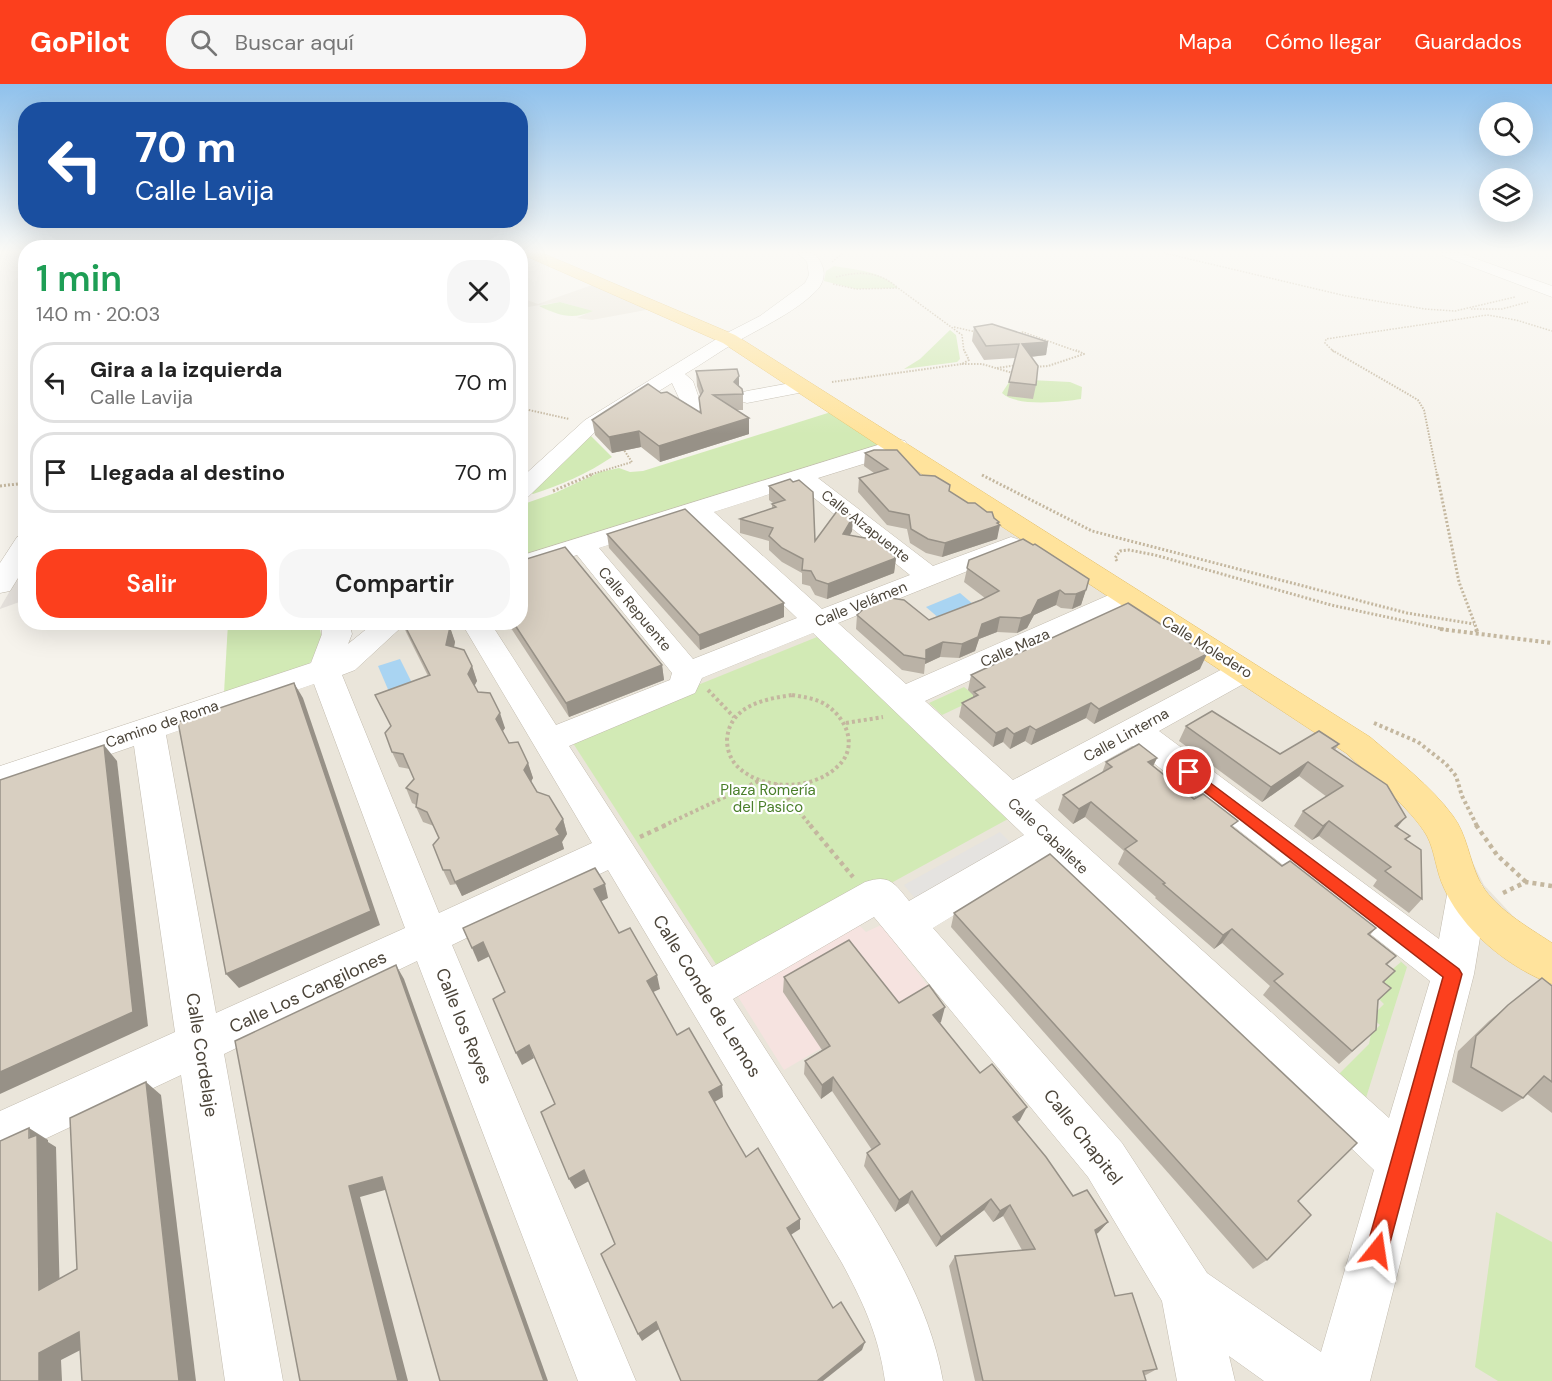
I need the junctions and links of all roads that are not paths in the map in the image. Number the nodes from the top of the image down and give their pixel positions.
1 (670, 314) edge
2 (776, 314) edge
3 (729, 339) junction
4 (671, 375) junction
5 (802, 387) junction
6 (747, 397) dead end
7 (692, 407) edge
8 (897, 446) junction
9 (801, 476) junction
10 (528, 484) edge
11 (697, 509) junction
12 (1034, 536) junction
13 (582, 546) junction
14 (18, 555) edge
15 (528, 563) edge
16 (930, 577) junction
17 (0, 585) edge
18 (1128, 597) junction
19 (817, 622) junction
20 (336, 630) edge
21 (383, 630) edge
22 (480, 630) edge
23 (324, 669) junction
24 (1243, 671) junction
25 (696, 678) junction
26 (894, 708) junction
27 (148, 729) junction
28 (1134, 730) junction
29 (549, 741) junction
30 (0, 779) edge
31 (1008, 799) junction
32 (1051, 838) junction
33 (624, 845) junction
34 (1467, 895) junction
35 (888, 911) junction
36 (428, 936) junction
37 (1552, 965) edge
38 (1453, 974) junction
39 (705, 993) junction
40 (200, 1042) junction
41 (0, 1136) edge
42 (1401, 1162) junction
43 (1188, 1292) junction
44 (254, 1381) edge
45 (607, 1381) edge
46 (914, 1381) edge
47 (1206, 1381) edge
48 (1312, 1381) edge
49 (1341, 1381) edge

1 - 3 main road, Calle Moledero
2 - 3 street
3 - 4 street
3 - 5 main road, Calle Moledero
4 - 7 street
4 - 10 street
5 - 6 street
5 - 8 main road, Calle Moledero
8 - 9 street
8 - 12 main road, Calle Moledero
9 - 11 street
9 - 16 street, Calle Alzapuente
11 - 13 street
11 - 19 street, Calle Caballete
12 - 16 street, Calle Velámen
12 - 18 main road, Calle Moledero
13 - 15 street
13 - 25 street, Calle Repuente
14 - 17 street
16 - 19 street, Calle Velámen
18 - 24 main road, Calle Moledero
18 - 26 street, Calle Maza
19 - 25 street, Calle Velámen
19 - 26 street, Calle Caballete
20 - 23 street
21 - 23 street, Camino de Roma
22 - 29 street, Calle Conde de Lemos
23 - 27 street, Camino de Roma
23 - 36 street, Calle los Reyes
24 - 28 street, Calle Linterna
24 - 34 main road, Calle Moledero
25 - 29 street
26 - 31 street, Calle Caballete
27 - 30 street, Camino de Roma
27 - 40 street, Calle Cordelaje
28 - 31 street, Calle Linterna
28 - 38 street
29 - 33 street, Calle Conde de Lemos
31 - 32 street, Calle Caballete
32 - 35 street
32 - 42 street, Calle Caballete
33 - 36 street, Calle Los Cangilones
33 - 39 street, Calle Conde de Lemos
34 - 37 main road
34 - 38 street
35 - 39 street
35 - 43 street, Calle Chapitel
36 - 40 street, Calle Los Cangilones
36 - 45 street, Calle los Reyes
38 - 42 street
39 - 46 street, Calle Conde de Lemos
40 - 41 street, Calle Los Cangilones
40 - 44 street, Calle Cordelaje
42 - 49 street
43 - 47 street, Calle Chapitel
43 - 48 street

